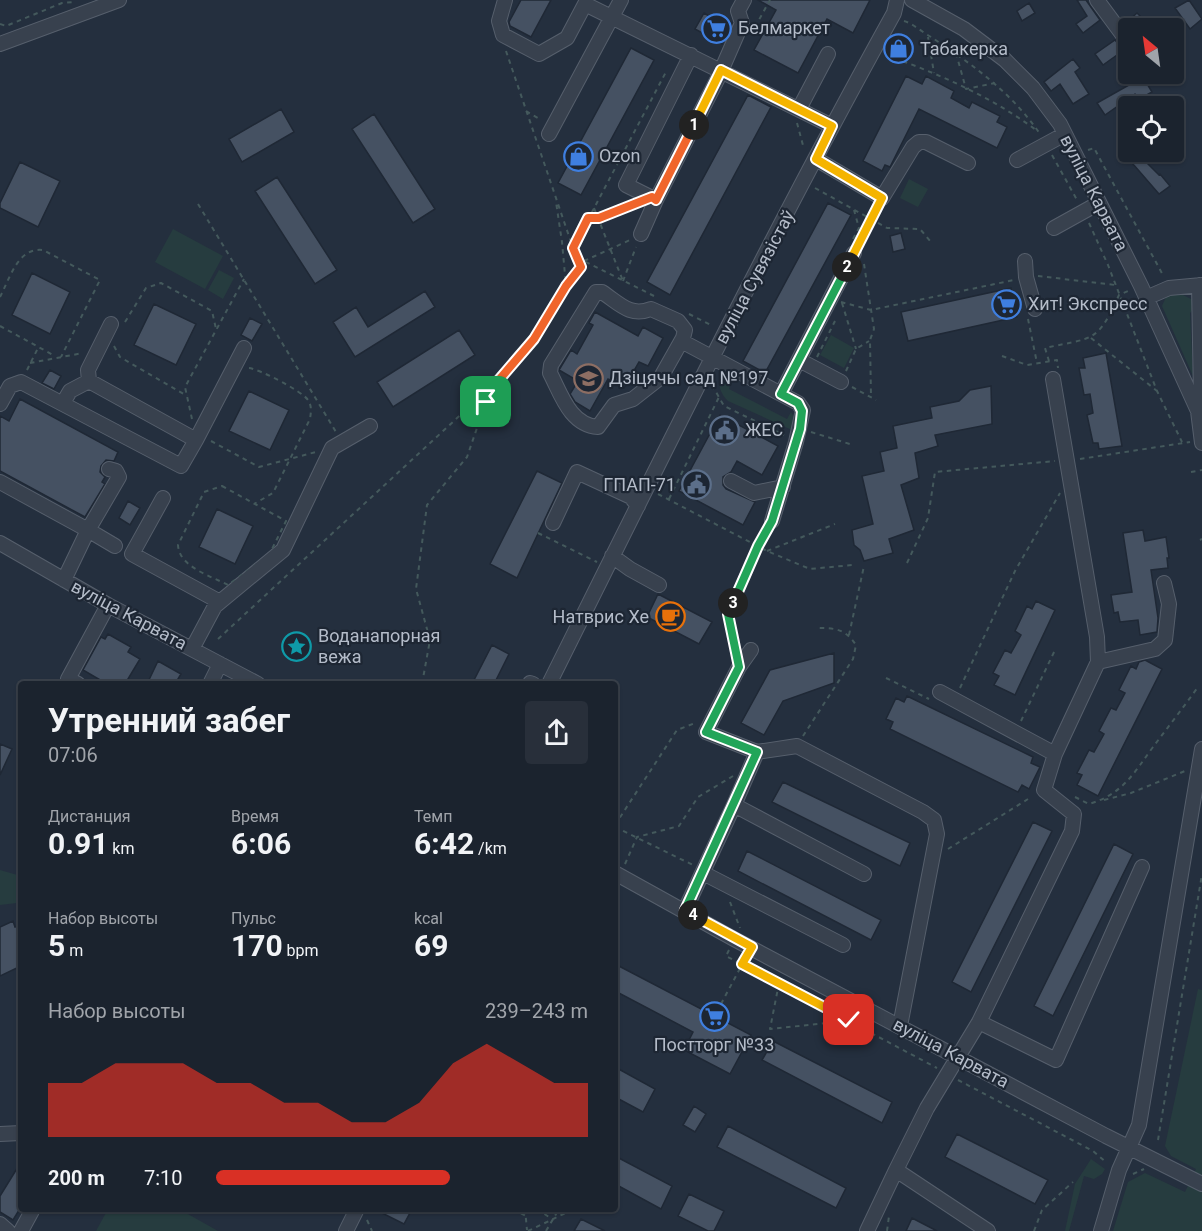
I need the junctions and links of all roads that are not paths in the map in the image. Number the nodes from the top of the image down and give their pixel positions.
1 (119, 0) edge
2 (505, 0) edge
3 (621, 0) edge
4 (744, 0) edge
5 (897, 0) edge
6 (912, 0) edge
7 (1097, 0) edge
8 (612, 16) junction
9 (1118, 28) edge
10 (0, 44) edge
11 (685, 52) junction
12 (828, 54) dead end
13 (721, 70) junction
14 (797, 112) junction
15 (832, 126) junction
16 (552, 130) road end
17 (1065, 134) junction
18 (816, 159) junction
19 (1017, 160) dead end
20 (968, 162) dead end
21 (654, 199) junction
22 (1099, 203) junction
23 (1054, 228) dead end
24 (641, 234) road end
25 (851, 250) road end
26 (1025, 261) dead end
27 (1200, 285) edge
28 (1146, 298) junction
29 (1035, 309) dead end
30 (118, 324) road end
31 (683, 338) junction
32 (244, 348) dead end
33 (713, 356) junction
34 (799, 360) junction
35 (1056, 375) road end
36 (89, 381) junction
37 (841, 382) road end
38 (781, 394) junction
39 (0, 404) edge
40 (63, 404) junction
41 (1198, 411) junction
42 (370, 426) dead end
43 (202, 435) junction
44 (1202, 443) edge
45 (109, 469) dead end
46 (731, 481) dead end
47 (0, 482) edge
48 (783, 488) junction
49 (163, 498) dead end
50 (638, 506) junction
51 (772, 521) road end
52 (553, 523) dead end
53 (88, 530) junction
54 (0, 543) edge
55 (115, 546) dead end
56 (612, 556) junction
57 (64, 580) junction
58 (1164, 583) dead end
59 (659, 585) dead end
60 (220, 602) junction
61 (108, 605) junction
62 (192, 649) junction
63 (751, 650) dead end
64 (1098, 662) junction
65 (220, 664) junction
66 (72, 681) edge
67 (212, 681) edge
68 (252, 681) edge
69 (550, 681) edge
70 (940, 692) dead end
71 (1202, 749) edge
72 (1054, 754) junction
73 (754, 758) junction
74 (734, 805) junction
75 (1142, 867) dead end
76 (620, 869) edge
77 (703, 873) junction
78 (864, 874) dead end
79 (685, 910) junction
80 (843, 945) dead end
81 (979, 1022) junction
82 (900, 1026) junction
83 (959, 1057) junction
84 (18, 1133) edge
85 (0, 1134) edge
86 (1129, 1147) junction
87 (896, 1170) junction
88 (1202, 1184) edge
89 (31, 1212) edge
90 (356, 1212) edge
91 (0, 1224) edge
92 (8, 1231) edge
93 (21, 1231) edge
94 (346, 1231) edge
95 (867, 1231) edge
96 (988, 1231) edge
97 (1101, 1231) edge

1 - 10 street
2 - 8 street
3 - 8 street
4 - 13 street
5 - 15 street, вуліца Сувязістаў
6 - 17 street, вуліца Карвата
7 - 9 street
8 - 11 street
8 - 16 street
11 - 13 street
11 - 21 street
12 - 14 street
13 - 14 street
13 - 21 street
14 - 15 street
15 - 18 street, вуліца Сувязістаў
17 - 19 street
17 - 22 street, вуліца Карвата
18 - 20 street
18 - 33 street, вуліца Сувязістаў
21 - 24 street
22 - 23 street
22 - 28 street, вуліца Карвата
25 - 34 street
26 - 29 street
27 - 28 street
27 - 41 street
28 - 41 street, вуліца Карвата
30 - 36 street
31 - 31 street
31 - 33 street
32 - 43 street
33 - 38 street
33 - 50 street, вуліца Сувязістаў
34 - 37 street
34 - 38 street
35 - 64 street
36 - 40 street
36 - 43 street
38 - 48 street
39 - 40 street
40 - 43 street
41 - 44 street, вуліца Карвата
42 - 60 street
45 - 53 street
46 - 48 street
47 - 53 street
48 - 51 street
49 - 60 street
50 - 52 street
50 - 56 street, вуліца Сувязістаў
53 - 55 street
53 - 57 street
54 - 57 street, вуліца Карвата
56 - 59 street
56 - 69 street, вуліца Сувязістаў
57 - 61 street, вуліца Карвата
58 - 64 street
60 - 62 street
61 - 62 street, вуліца Карвата
61 - 66 street
62 - 65 street, вуліца Карвата
63 - 73 street
64 - 72 street
65 - 67 street
65 - 68 street, вуліца Карвата
70 - 72 street
71 - 86 street
72 - 81 street
73 - 74 street
73 - 82 street
74 - 77 street
74 - 78 street
75 - 81 street
76 - 79 street, вуліца Карвата
77 - 79 street
77 - 80 street
79 - 82 street, вуліца Карвата
81 - 83 street
82 - 83 street, вуліца Карвата
83 - 86 street, вуліца Карвата
83 - 87 street
84 - 85 street
86 - 88 street, вуліца Карвата
86 - 97 street
87 - 95 street
87 - 96 street
89 - 93 street
90 - 94 street
91 - 92 street

